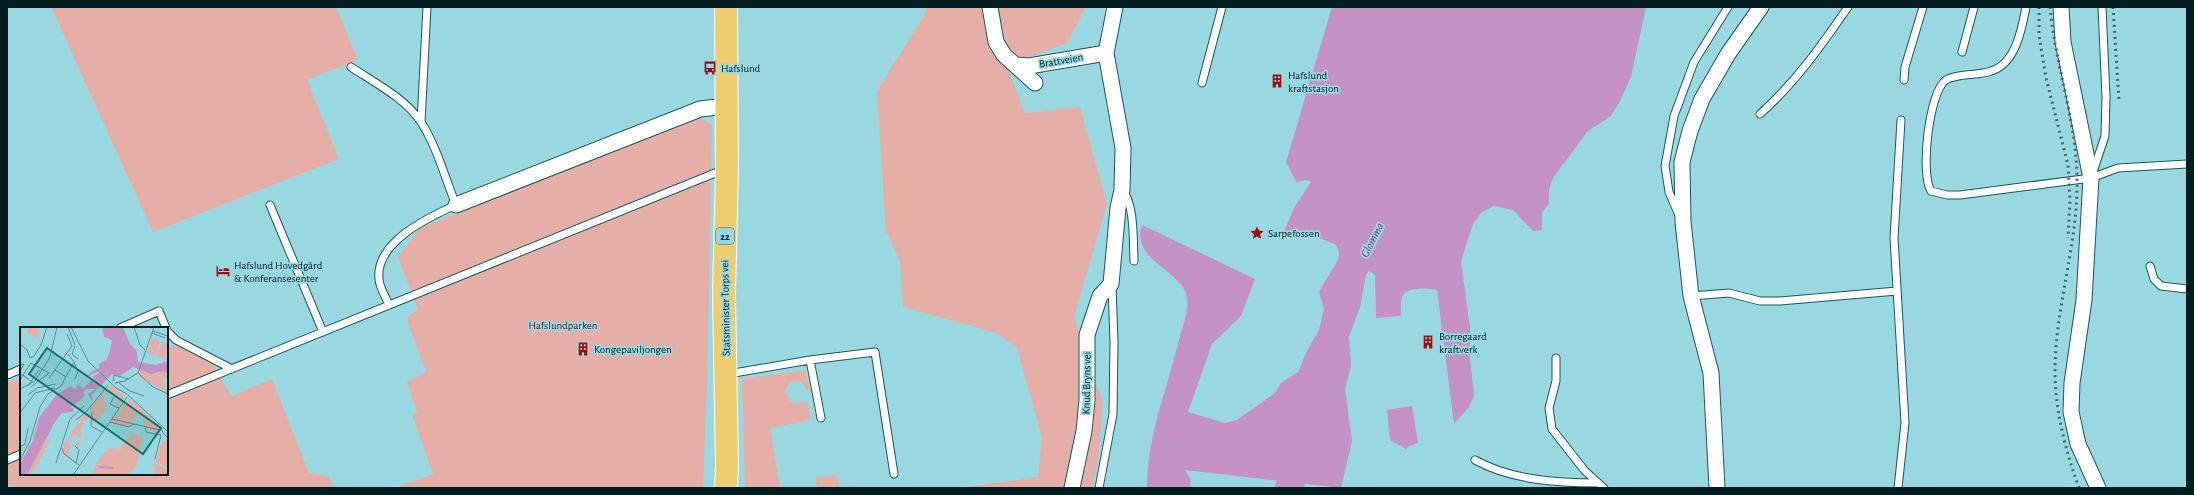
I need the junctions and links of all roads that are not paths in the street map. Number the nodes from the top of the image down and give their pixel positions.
1 (427, 7) edge
2 (726, 7) edge
3 (990, 7) edge
4 (1115, 7) edge
5 (1222, 7) edge
6 (1728, 7) edge
7 (1760, 7) edge
8 (1848, 7) edge
9 (1923, 7) edge
10 (1974, 7) edge
11 (2026, 7) edge
12 (2061, 7) edge
13 (2102, 7) edge
14 (1962, 52) dead end
15 (1106, 53) junction
16 (1016, 65) junction
17 (351, 67) dead end
18 (1904, 80) dead end
19 (1035, 83) dead end
20 (1202, 83) dead end
21 (727, 106) junction
22 (1760, 114) dead end
23 (1901, 120) dead end
24 (421, 122) junction
25 (2187, 164) edge
26 (727, 168) junction
27 (2091, 178) junction
28 (1122, 190) junction
29 (270, 205) dead end
30 (456, 205) junction
31 (1682, 222) junction
32 (1134, 261) dead end
33 (2150, 266) dead end
34 (1111, 284) junction
35 (2187, 289) edge
36 (1897, 291) junction
37 (1690, 296) junction
38 (389, 305) junction
39 (122, 327) edge
40 (166, 327) edge
41 (168, 332) edge
42 (323, 332) junction
43 (1556, 358) dead end
44 (810, 360) junction
45 (20, 369) edge
46 (232, 369) junction
47 (726, 374) junction
48 (7, 375) edge
49 (168, 395) edge
50 (821, 418) dead end
51 (20, 454) edge
52 (7, 460) edge
53 (1475, 460) dead end
54 (727, 466) junction
55 (894, 474) dead end
56 (1562, 486) edge
57 (1601, 486) edge
58 (726, 488) edge
59 (730, 488) edge
60 (1072, 488) edge
61 (1099, 488) edge
62 (1717, 488) edge
63 (1898, 488) edge
64 (2098, 488) edge

1 - 24 lane
2 - 21 highway, Statsminister Torps vei / 22
3 - 16 street, Brattveien
4 - 15 street
5 - 20 lane
6 - 31 lane
7 - 31 street
8 - 22 lane
9 - 18 lane
10 - 14 lane
11 - 27 lane
12 - 27 street
13 - 27 lane
15 - 16 street, Brattveien
15 - 28 street
16 - 19 street, Brattveien
17 - 24 lane
21 - 26 highway, Statsminister Torps vei / 22
21 - 30 street
23 - 36 lane
24 - 30 lane
25 - 27 lane
26 - 38 lane
26 - 47 highway, Statsminister Torps vei / 22
27 - 64 street
28 - 32 lane
28 - 34 street
29 - 42 lane
30 - 38 lane
31 - 37 street
33 - 35 lane
34 - 60 street, Knud Bryns vei
34 - 61 lane
36 - 37 lane
36 - 63 lane
37 - 62 street
38 - 42 lane
39 - 40 lane
41 - 46 lane
42 - 46 lane
43 - 57 lane
44 - 47 lane
44 - 50 lane
44 - 55 lane
45 - 48 lane
46 - 49 lane
47 - 54 highway, Statsminister Torps vei / 22
51 - 52 lane
53 - 56 lane
54 - 58 highway, Statsminister Torps vei / 22
54 - 59 highway, Statsminister Torps vei / 22
56 - 57 lane

